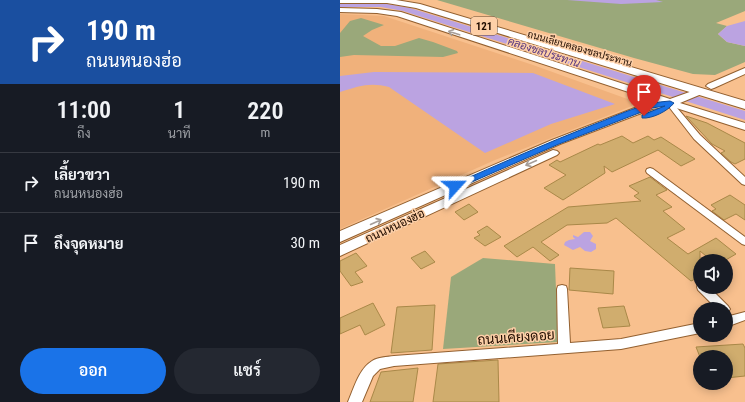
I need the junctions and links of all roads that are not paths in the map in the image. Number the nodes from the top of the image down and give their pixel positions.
1 (415, 0) edge
2 (340, 1) edge
3 (340, 10) edge
4 (745, 71) edge
5 (624, 88) junction
6 (706, 89) junction
7 (745, 97) edge
8 (670, 103) junction
9 (745, 105) edge
10 (639, 110) junction
11 (745, 127) edge
12 (650, 171) dead end
13 (745, 182) edge
14 (340, 237) edge
15 (745, 242) edge
16 (340, 251) edge
17 (562, 289) dead end
18 (709, 294) edge
19 (717, 302) edge
20 (693, 329) edge
21 (564, 349) junction
22 (355, 402) edge

1 - 6 main road, ถนนเลียบคลองชลประทาน / 121
2 - 6 main road, ถนนเลียบคลองชลประทาน / 121
5 -> 3 street
4 - 6 street
5 - 8 street
5 - 10 street
6 - 7 main road, ถนนเลียบคลองชลประทาน / 121
6 - 8 street
6 - 9 main road, ถนนเลียบคลองชลประทาน / 121
8 - 10 street, ถนนหนองฮ่อ
8 - 11 street
8 - 13 street
8 -> 16 street, ถนนหนองฮ่อ
14 -> 10 street, ถนนหนองฮ่อ
12 - 15 street
17 - 21 street
18 - 19 street
20 - 21 street, ถนนเคียงดอย
21 - 22 street, ถนนเคียงดอย

